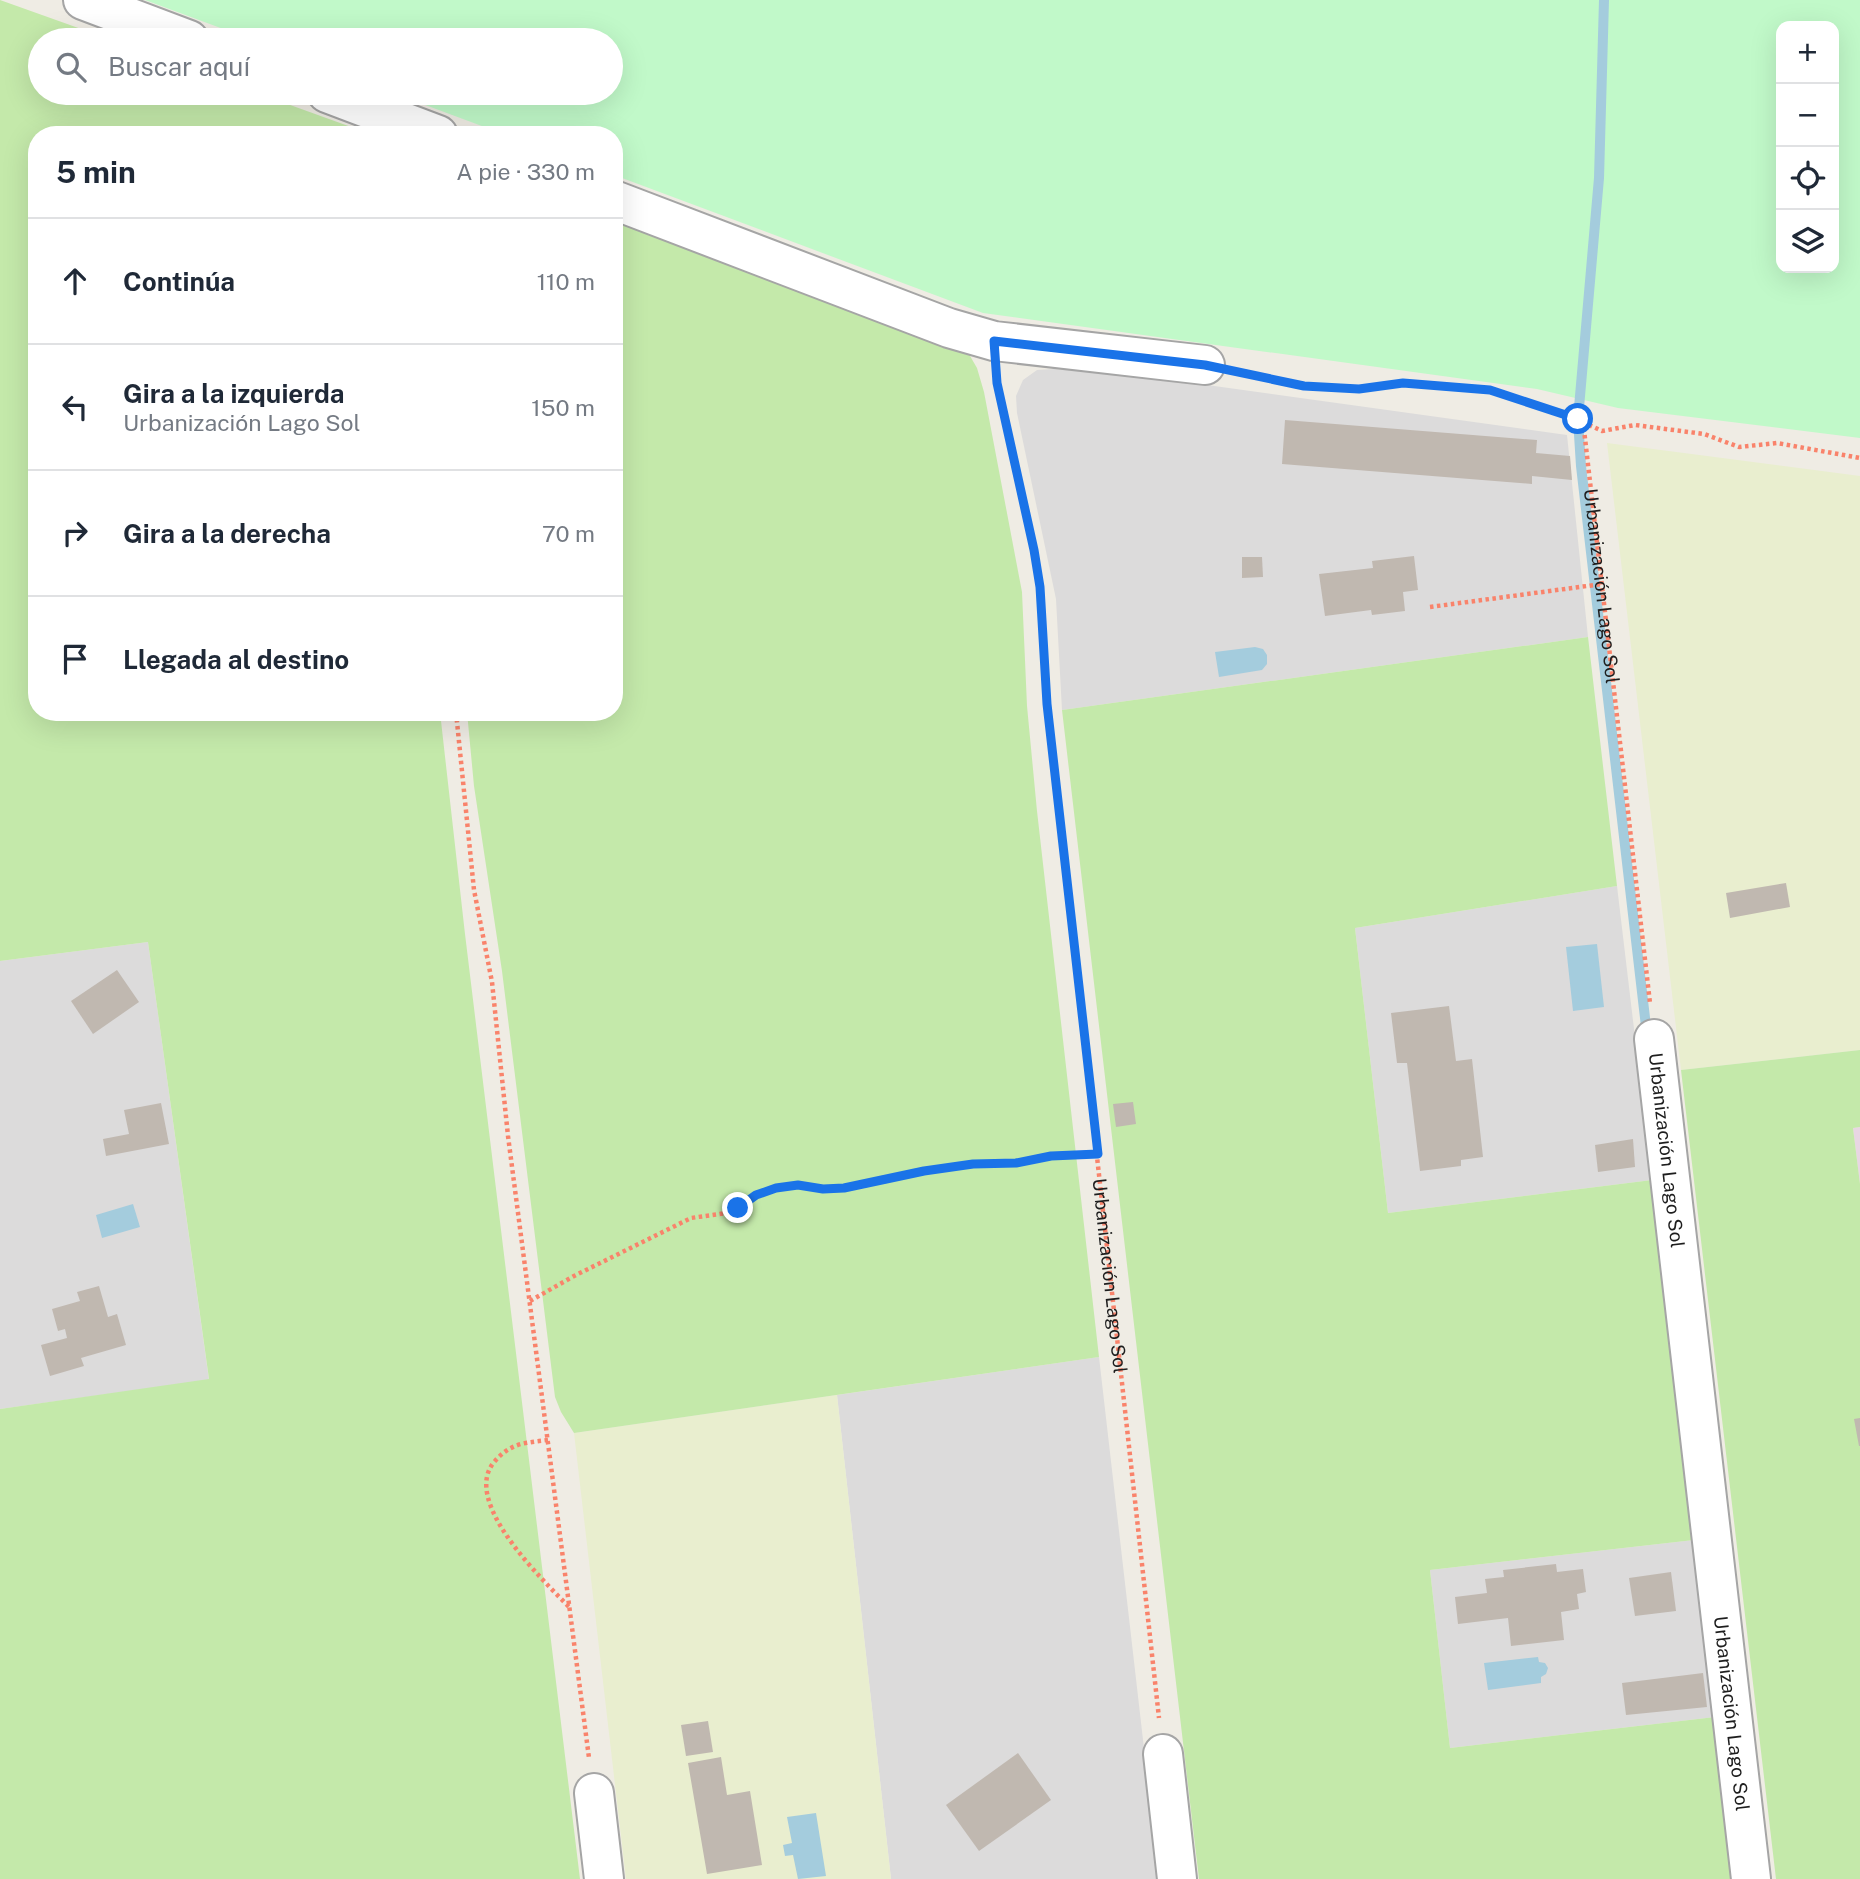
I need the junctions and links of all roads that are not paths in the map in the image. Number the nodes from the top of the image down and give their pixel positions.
1 (83, 0) edge
2 (157, 28) edge
3 (359, 105) edge
4 (414, 126) edge
5 (623, 203) edge
6 (1205, 365) road end
7 (1654, 1039) road end
8 (1163, 1754) road end
9 (594, 1793) road end
10 (604, 1879) edge
11 (1177, 1879) edge
12 (1751, 1879) edge

1 - 2 street
3 - 4 street
5 - 6 street
7 - 12 street, Urbanización Lago Sol
8 - 11 street
9 - 10 street

